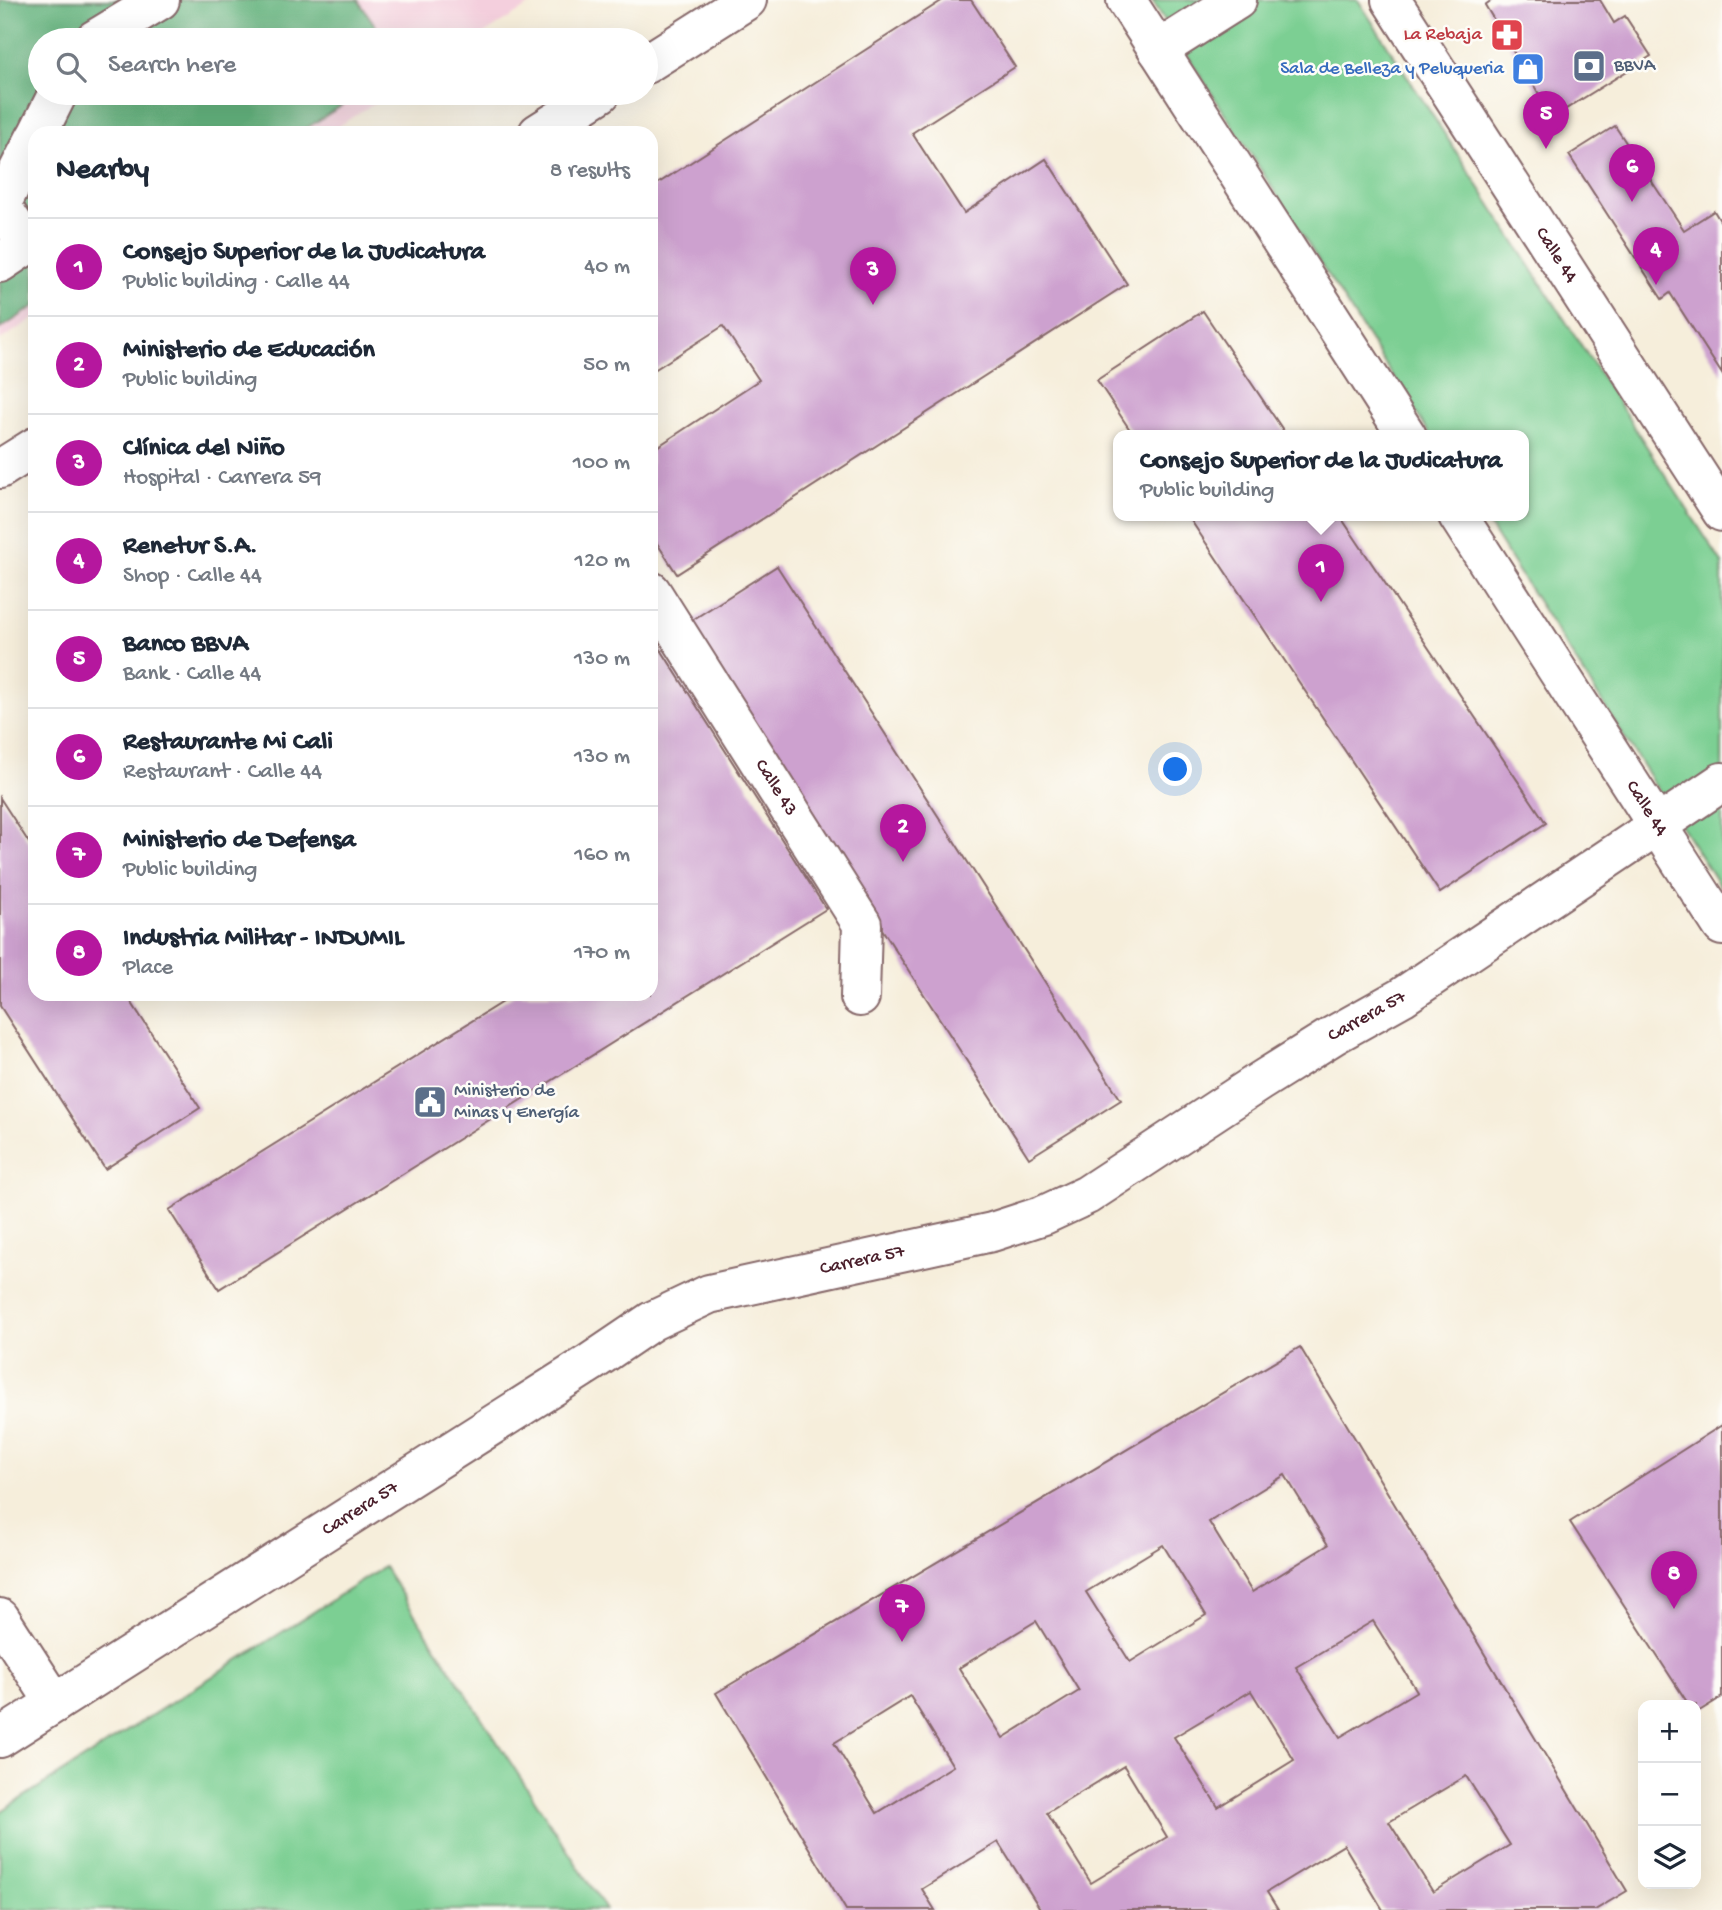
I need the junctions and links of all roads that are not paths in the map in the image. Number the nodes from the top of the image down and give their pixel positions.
1 (160, 0) edge
2 (747, 0) edge
3 (1126, 0) edge
4 (1237, 0) edge
5 (1391, 0) edge
6 (114, 28) edge
7 (1158, 50) junction
8 (658, 56) edge
9 (52, 105) edge
10 (582, 105) edge
11 (42, 126) edge
12 (549, 126) edge
13 (28, 152) edge
14 (0, 263) edge
15 (1403, 430) edge
16 (28, 451) edge
17 (0, 469) edge
18 (1722, 512) edge
19 (1461, 521) edge
20 (658, 601) edge
21 (1722, 782) edge
22 (1657, 825) junction
23 (1722, 926) edge
24 (860, 997) dead end
25 (0, 1618) edge
26 (55, 1703) junction
27 (0, 1738) edge

1 - 6 street
2 - 8 street
3 - 7 street
4 - 7 street
5 - 18 street, Calle 44
7 - 15 street
9 - 11 street
10 - 12 street
13 - 14 street
16 - 17 street
19 - 22 street, Calle 44
20 - 24 street, Calle 43
21 - 22 street, Carrera 57
22 - 23 street, Calle 44
22 - 26 street, Carrera 57
25 - 26 street
26 - 27 street, Carrera 57

